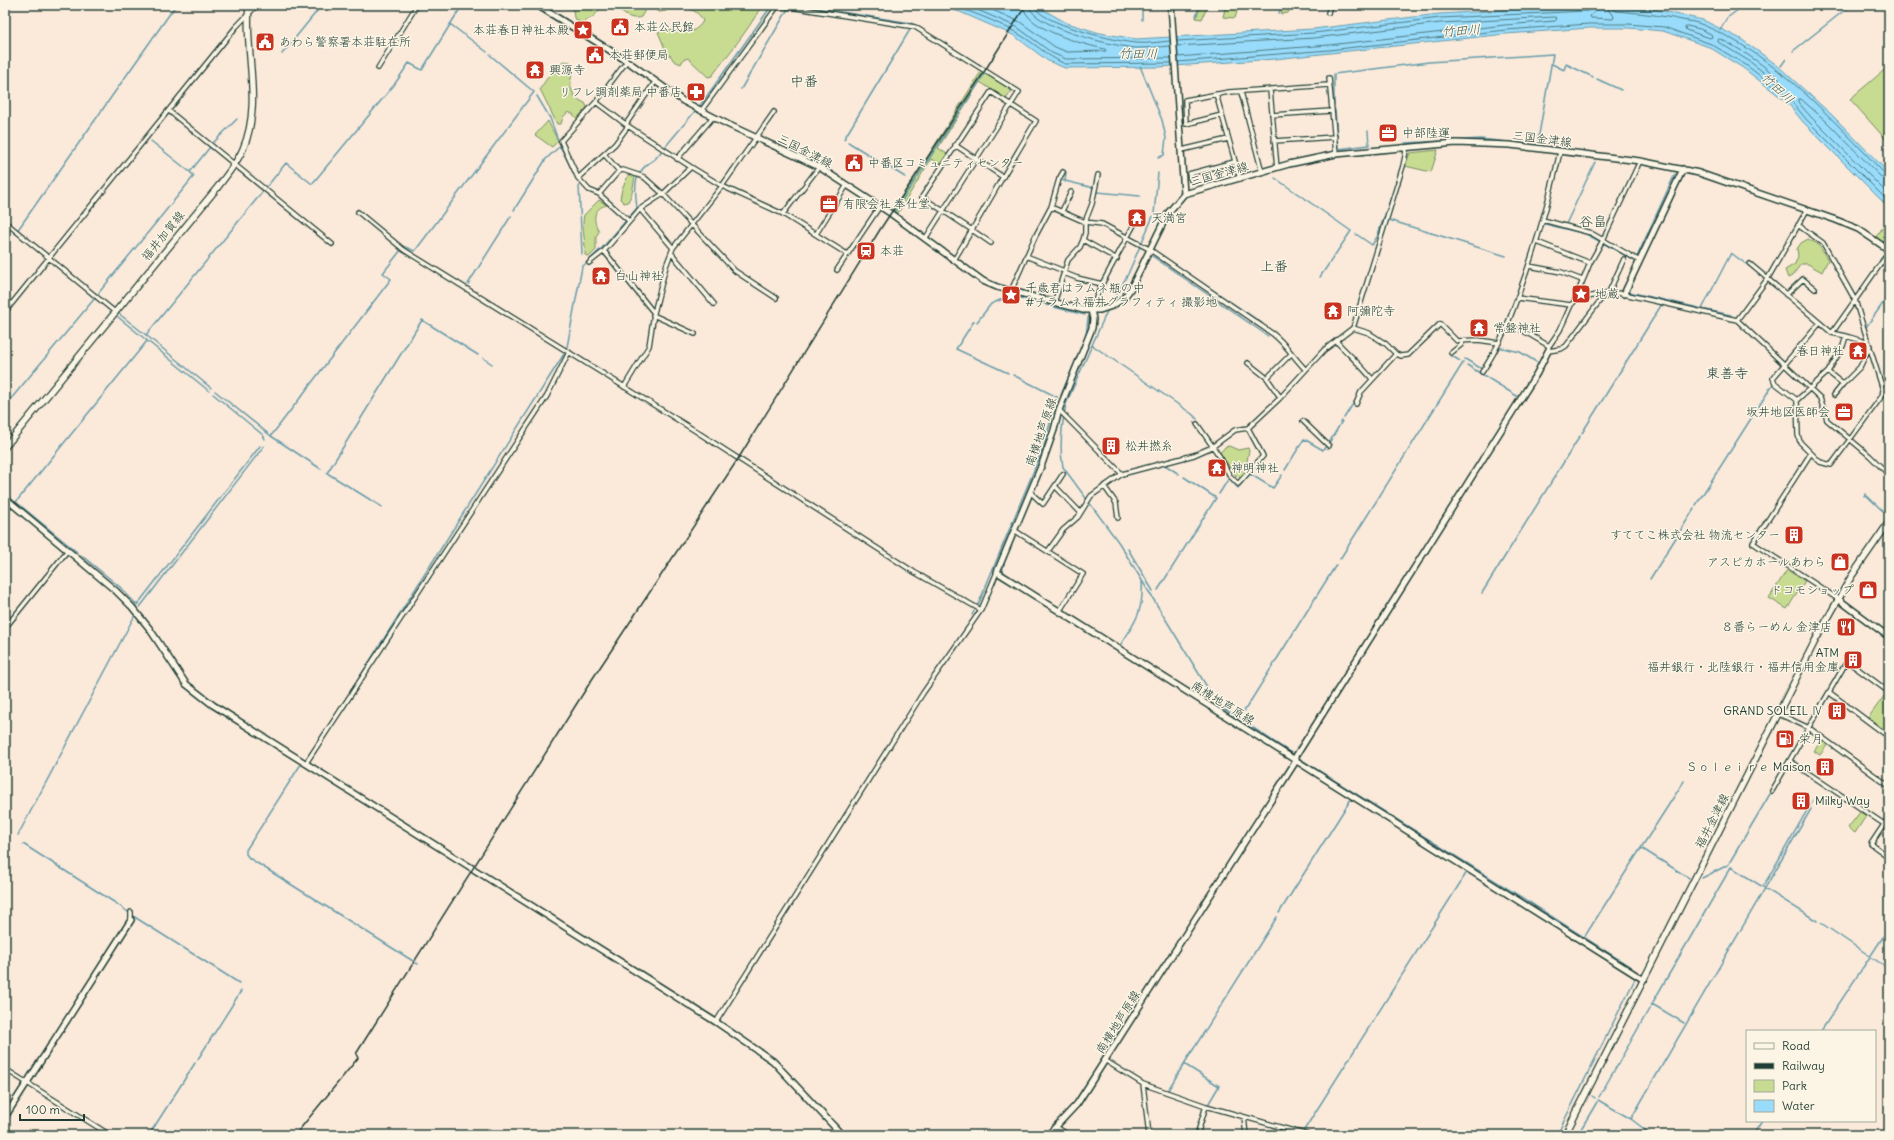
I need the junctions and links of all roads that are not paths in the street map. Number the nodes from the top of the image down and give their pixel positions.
1 (249, 5) edge
2 (257, 5) edge
3 (417, 5) edge
4 (537, 5) edge
5 (1171, 5) edge
6 (1330, 5) edge
7 (248, 12) junction
8 (1328, 13) dead end
9 (627, 62) junction
10 (378, 68) dead end
11 (1329, 78) dead end
12 (655, 82) junction
13 (1330, 85) junction
14 (1270, 90) junction
15 (1240, 92) junction
16 (1216, 94) junction
17 (596, 102) junction
18 (1011, 105) junction
19 (699, 109) junction
20 (170, 110) junction
21 (1332, 111) junction
22 (774, 112) dead end
23 (1222, 115) junction
24 (1272, 115) junction
25 (713, 117) junction
26 (627, 125) junction
27 (1334, 137) junction
28 (756, 138) junction
29 (1228, 139) junction
30 (1274, 141) junction
31 (955, 145) junction
32 (1403, 147) junction
33 (1182, 150) junction
34 (1560, 152) junction
35 (604, 154) junction
36 (1336, 154) junction
37 (677, 159) junction
38 (976, 159) junction
39 (1640, 161) junction
40 (1234, 162) junction
41 (234, 164) junction
42 (691, 167) junction
43 (819, 167) junction
44 (1277, 168) junction
45 (1683, 169) junction
46 (619, 171) junction
47 (1063, 172) dead end
48 (1262, 172) junction
49 (1098, 175) dead end
50 (1003, 177) junction
51 (578, 178) junction
52 (1240, 179) junction
53 (1191, 180) dead end
54 (847, 185) junction
55 (722, 186) junction
56 (1071, 192) dead end
57 (599, 194) junction
58 (663, 194) junction
59 (1184, 194) junction
60 (880, 206) junction
61 (1051, 207) junction
62 (640, 209) junction
63 (1807, 210) junction
64 (943, 211) junction
65 (1062, 211) junction
66 (358, 212) dead end
67 (783, 214) junction
68 (627, 220) junction
69 (1543, 220) junction
70 (5, 222) edge
71 (1085, 222) junction
72 (1135, 223) dead end
73 (691, 225) junction
74 (1798, 226) junction
75 (972, 230) junction
76 (816, 234) junction
77 (1127, 238) junction
78 (925, 239) junction
79 (1083, 240) junction
80 (1603, 240) junction
81 (1537, 242) junction
82 (991, 243) dead end
83 (332, 244) dead end
84 (673, 248) junction
85 (1149, 249) junction
86 (604, 250) junction
87 (1889, 251) edge
88 (672, 254) junction
89 (847, 254) junction
90 (1026, 256) junction
91 (49, 258) junction
92 (1117, 259) junction
93 (1624, 259) dead end
94 (954, 260) junction
95 (1638, 260) junction
96 (589, 263) dead end
97 (1590, 263) junction
98 (1750, 264) dead end
99 (1529, 266) junction
100 (837, 270) dead end
101 (1064, 272) junction
102 (1768, 278) junction
103 (1582, 280) junction
104 (1102, 284) junction
105 (1815, 289) dead end
106 (1011, 291) junction
107 (1609, 292) junction
108 (1605, 294) junction
109 (1624, 294) junction
110 (1786, 295) junction
111 (1576, 296) junction
112 (776, 298) dead end
113 (1517, 298) junction
114 (1855, 300) junction
115 (1054, 303) junction
116 (714, 304) dead end
117 (1571, 304) junction
118 (1091, 310) junction
119 (5, 312) edge
120 (115, 312) junction
121 (654, 314) junction
122 (1737, 320) junction
123 (1819, 324) junction
124 (1506, 326) junction
125 (1353, 328) junction
126 (1832, 333) junction
127 (695, 334) dead end
128 (1846, 336) junction
129 (1336, 341) junction
130 (1463, 341) junction
131 (1499, 343) junction
132 (1870, 345) junction
133 (1548, 349) junction
134 (569, 352) junction
135 (1451, 353) dead end
136 (1291, 354) junction
137 (1396, 354) junction
138 (1248, 363) dead end
139 (1784, 364) junction
140 (1305, 369) junction
141 (1482, 372) dead end
142 (1828, 372) junction
143 (1267, 378) junction
144 (1372, 379) junction
145 (1843, 384) junction
146 (624, 387) junction
147 (1810, 388) junction
148 (1834, 395) dead end
149 (1280, 397) junction
150 (1797, 400) junction
151 (1356, 404) dead end
152 (1058, 410) junction
153 (1303, 421) dead end
154 (1196, 424) dead end
155 (1248, 428) junction
156 (1849, 439) junction
157 (1329, 446) dead end
158 (5, 447) edge
159 (1212, 447) junction
160 (1811, 453) junction
161 (1063, 474) dead end
162 (1122, 474) junction
163 (1889, 475) edge
164 (1055, 486) junction
165 (1104, 486) junction
166 (1030, 492) junction
167 (5, 498) edge
168 (1080, 512) junction
169 (1118, 518) dead end
170 (1889, 522) edge
171 (1014, 530) junction
172 (68, 550) junction
173 (1048, 551) junction
174 (997, 572) junction
175 (1838, 599) junction
176 (981, 610) junction
177 (1059, 612) junction
178 (5, 628) edge
179 (1889, 637) edge
180 (1889, 692) edge
181 (1830, 693) junction
182 (1779, 714) junction
183 (1809, 728) junction
184 (1889, 737) edge
185 (1297, 756) junction
186 (1790, 761) junction
187 (306, 763) junction
188 (1889, 786) edge
189 (1772, 791) dead end
190 (1889, 817) edge
191 (1884, 824) junction
192 (1889, 857) edge
193 (131, 912) dead end
194 (131, 920) joint
195 (1644, 980) junction
196 (716, 1022) junction
197 (1106, 1061) junction
198 (5, 1069) edge
199 (26, 1083) junction
200 (1143, 1084) junction
201 (1206, 1106) junction
202 (5, 1117) edge
203 (1244, 1117) junction
204 (1056, 1127) junction
205 (1278, 1127) junction
206 (110, 1135) edge
207 (842, 1135) edge
208 (1048, 1135) edge
209 (1069, 1135) edge
210 (1149, 1135) edge
211 (1197, 1135) edge
212 (1246, 1135) edge
213 (1275, 1135) edge
214 (1308, 1135) edge
215 (1565, 1135) edge

1 - 7 main road, 福井加賀線
2 - 7 street
3 - 10 street
4 - 9 main road, 三国金津線
5 - 33 main road
6 - 8 street
7 - 20 street
7 - 41 main road, 福井加賀線
9 - 12 main road, 三国金津線
9 - 17 street
11 - 13 street
12 - 19 main road, 三国金津線
12 - 26 street
13 - 14 street
13 - 21 street
14 - 15 street
14 - 24 street
15 - 16 street
15 - 48 street
16 - 23 street
16 - 23 street
17 - 26 street
17 - 51 street
18 - 19 street
18 - 31 street
18 - 38 street
18 - 50 street
19 - 25 main road, 三国金津線
20 - 41 street
20 - 91 street
21 - 24 street
21 - 27 street
22 - 28 street
23 - 29 street
24 - 30 street
25 - 28 main road, 三国金津線
25 - 37 street
26 - 35 street
26 - 37 street
27 - 30 street
27 - 36 street
28 - 43 main road, 三国金津線
28 - 55 street
29 - 33 street
29 - 40 street
30 - 44 street
31 - 38 street
31 - 64 street
32 - 34 main road, 三国金津線
32 - 36 main road, 三国金津線
32 - 125 street
33 - 59 main road
34 - 39 main road, 三国金津線
34 - 69 street
35 - 46 street
35 - 51 street
36 - 44 main road, 三国金津線
37 - 42 street
38 - 50 street
38 - 64 street
39 - 45 main road, 三国金津線
39 - 80 street
40 - 52 street
40 - 53 street
41 - 83 street
41 - 120 main road, 福井加賀線
42 - 55 street
42 - 58 street
43 - 54 main road, 三国金津線
43 - 67 street
44 - 48 main road, 三国金津線
45 - 63 main road, 三国金津線
45 - 95 main road
46 - 57 street
46 - 58 street
47 - 61 street
48 - 52 main road, 三国金津線
49 - 71 street
50 - 75 street
51 - 57 street
52 - 59 main road, 三国金津線
54 - 60 main road, 三国金津線
54 - 76 street
55 - 67 street
55 - 73 street
56 - 65 street
57 - 68 street
58 - 62 street
58 - 73 street
59 - 85 main road, 三国金津線
60 - 78 main road, 三国金津線
60 - 89 street
61 - 65 street
61 - 90 street
62 - 68 street
62 - 84 street
63 - 74 street
63 - 87 main road, 三国金津線
64 - 75 street
64 - 78 street
65 - 71 street
66 - 134 street
67 - 76 street
68 - 86 street
69 - 80 street
69 - 81 street
70 - 91 street
71 - 77 street
71 - 79 street
72 - 77 street
73 - 84 street
73 - 112 street
74 - 102 street
74 - 114 street
75 - 82 street
75 - 94 street
76 - 89 street
77 - 85 street
77 - 92 street
78 - 94 main road, 三国金津線
79 - 92 street
79 - 101 street
80 - 95 street
80 - 97 street
81 - 97 street
81 - 99 street
84 - 88 street
85 - 118 main road, 三国金津線
85 - 136 street
86 - 96 street
86 - 121 street
87 - 114 street
88 - 116 street
88 - 121 street
89 - 100 street
90 - 101 street
90 - 106 street
91 - 119 street
91 - 120 street
92 - 104 street
93 - 107 street
94 - 106 main road, 三国金津線
95 - 109 main road
97 - 103 street
98 - 102 street
99 - 103 street
99 - 113 street
101 - 104 street
101 - 115 street
102 - 110 street
102 - 122 street
103 - 111 street
104 - 118 street
105 - 110 street
106 - 115 main road, 三国金津線
107 - 108 street
107 - 109 street
108 - 111 street
108 - 133 street
109 - 122 street
110 - 123 street
111 - 117 street
113 - 117 street
113 - 124 street
114 - 126 street
114 - 132 street
115 - 118 main road, 三国金津線
117 - 133 street
118 - 152 main road, 南横地芦原線
120 - 158 main road, 福井加賀線
121 - 127 street
121 - 146 street
122 - 139 street
123 - 126 street
123 - 139 street
124 - 131 street
124 - 133 street
125 - 129 street
125 - 137 street
126 - 128 street
128 - 132 street
128 - 142 street
129 - 140 street
129 - 144 street
130 - 131 street
130 - 135 street
130 - 137 street
131 - 141 street
132 - 145 street
132 - 156 street
133 - 185 main road
134 - 146 street
134 - 187 street
136 - 140 street
136 - 143 street
137 - 144 street
138 - 143 street
139 - 147 street
139 - 150 street
140 - 149 street
142 - 145 street
142 - 147 street
143 - 149 street
144 - 151 street
145 - 148 street
146 - 176 street
147 - 150 street
147 - 156 street
149 - 155 street
150 - 160 street
152 - 162 street
152 - 166 main road, 南横地芦原線
153 - 157 street
154 - 159 street
155 - 159 street
155 - 159 street
156 - 160 street
156 - 163 street
159 - 162 street
160 - 175 street
161 - 164 street
162 - 165 street
164 - 166 street
164 - 168 street
165 - 168 street
165 - 169 street
166 - 171 main road, 南横地芦原線
167 - 172 main road
168 - 173 street
170 - 175 main road, 福井金津線
171 - 173 street
171 - 174 main road, 南横地芦原線
172 - 178 street
172 - 187 main road
173 - 177 street
174 - 176 street
174 - 177 main road, 南横地芦原線
175 - 179 main road
175 - 182 main road, 福井金津線
176 - 196 street
177 - 185 main road, 南横地芦原線
180 - 181 street
181 - 183 street
181 - 184 street
182 - 183 street
182 - 195 main road, 福井金津線
183 - 186 street
183 - 188 street
185 - 195 main road
185 - 197 main road, 南横地芦原線
186 - 189 street
186 - 191 street
187 - 196 main road
190 - 191 street
191 - 192 street
193 - 194 street
194 - 199 main road
195 - 215 main road, 福井金津線
196 - 207 main road
197 - 200 street
197 - 204 main road, 南横地芦原線
198 - 199 street
199 - 202 main road
199 - 206 street
200 - 201 street
200 - 210 street
201 - 203 street
201 - 211 street
203 - 205 street
203 - 212 street
204 - 208 main road, 南横地芦原線
204 - 209 street
205 - 213 street
205 - 214 street

